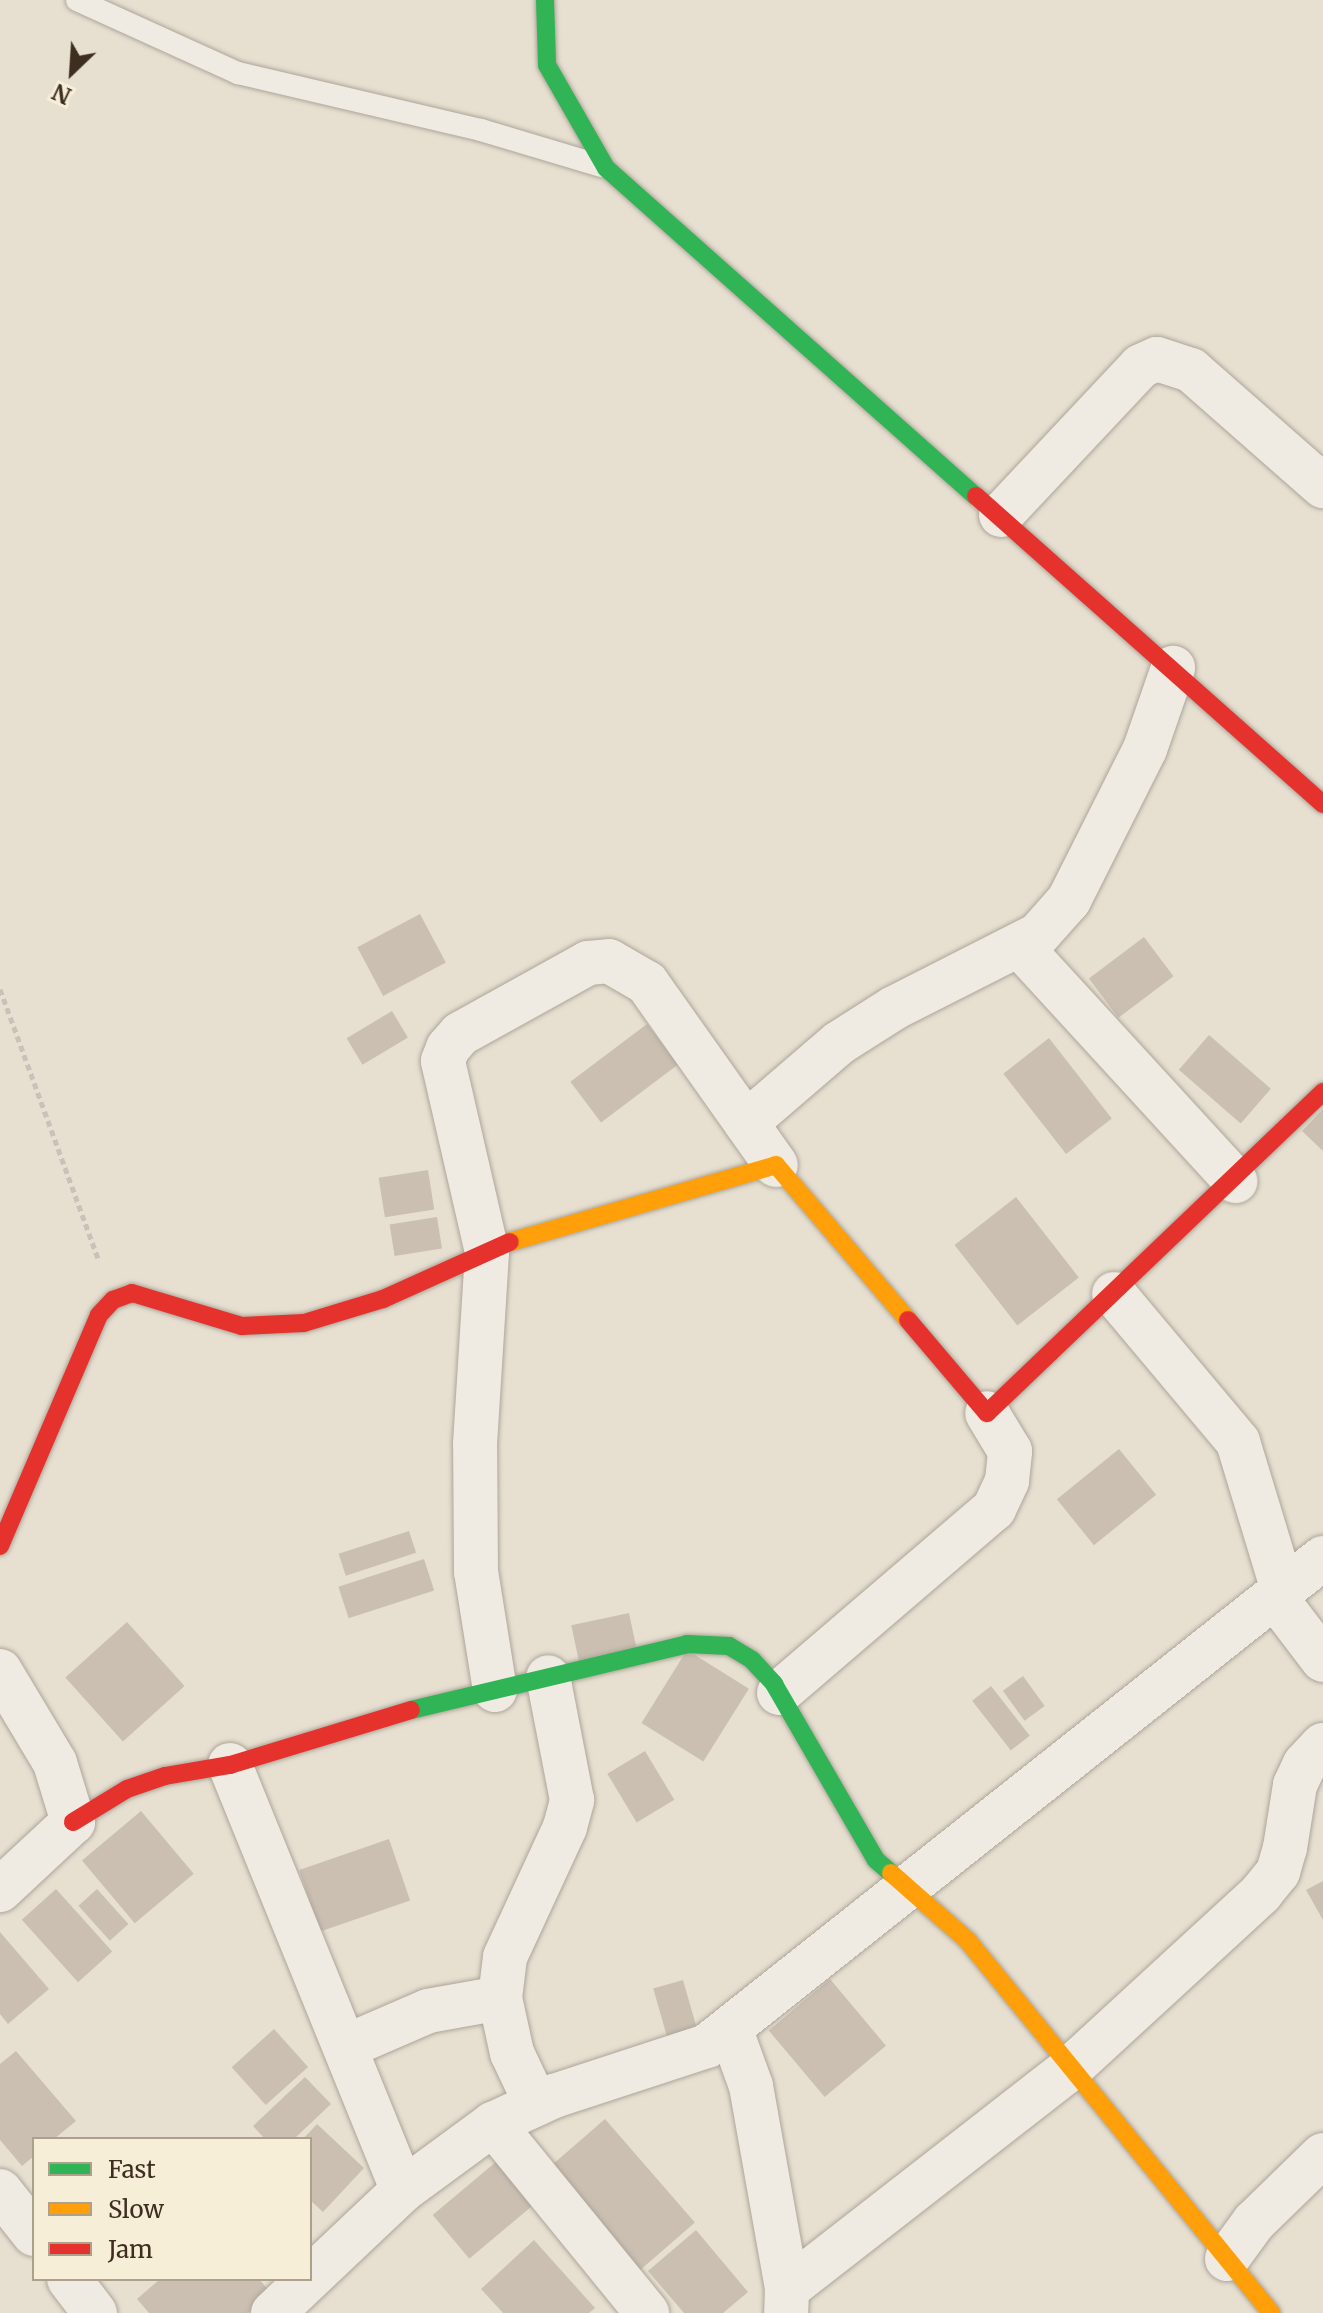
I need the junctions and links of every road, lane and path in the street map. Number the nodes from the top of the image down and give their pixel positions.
1 (77, 0) edge
2 (545, 0) edge
3 (606, 168) junction
4 (1323, 486) edge
5 (1001, 515) junction
6 (1173, 668) junction
7 (1323, 804) edge
8 (1020, 946) junction
9 (0, 989) edge
10 (1323, 1092) edge
11 (746, 1123) junction
12 (776, 1165) junction
13 (1235, 1181) junction
14 (487, 1252) junction
15 (1114, 1294) junction
16 (113, 1300) junction
17 (987, 1413) junction
18 (0, 1546) edge
19 (1323, 1558) edge
20 (1279, 1593) junction
21 (1323, 1660) edge
22 (0, 1671) edge
23 (548, 1677) junction
24 (495, 1690) junction
25 (779, 1693) junction
26 (1323, 1745) edge
27 (230, 1765) junction
28 (73, 1822) junction
29 (0, 1890) edge
30 (907, 1891) junction
31 (500, 1998) junction
32 (730, 2028) junction
33 (345, 2047) junction
34 (1071, 2068) junction
35 (536, 2104) junction
36 (493, 2124) junction
37 (1323, 2155) edge
38 (403, 2190) junction
39 (1227, 2259) junction
40 (52, 2281) edge
41 (71, 2281) edge
42 (786, 2301) edge
43 (302, 2304) edge
44 (51, 2313) edge
45 (95, 2313) edge
46 (647, 2313) edge
47 (1271, 2313) edge

1 - 3 lane
2 - 3 street
3 - 5 street
4 - 5 street
5 - 6 street
6 - 7 street
6 - 8 street
8 - 11 street
8 - 13 street
9 - 16 path
10 - 13 street
11 - 12 street
11 - 14 street
12 - 14 street
12 - 17 street
13 - 15 street
14 - 16 street
14 - 24 street
15 - 17 street
15 - 20 street
16 - 18 street
17 - 25 street
19 - 20 street
20 - 21 street
20 - 30 street
22 - 28 street
23 - 24 street
23 - 25 street
23 - 31 street
24 - 27 street
25 - 30 street
26 - 34 street
27 - 28 street
27 - 33 street
28 - 29 street
30 - 32 street
30 - 34 street
31 - 33 street
31 - 35 street
32 - 35 street
32 - 42 street
33 - 38 street
34 - 39 street
34 - 42 street
35 - 36 street
36 - 38 street
36 - 46 street
37 - 39 street
38 - 43 street
39 - 47 street
40 - 44 street
41 - 45 street

